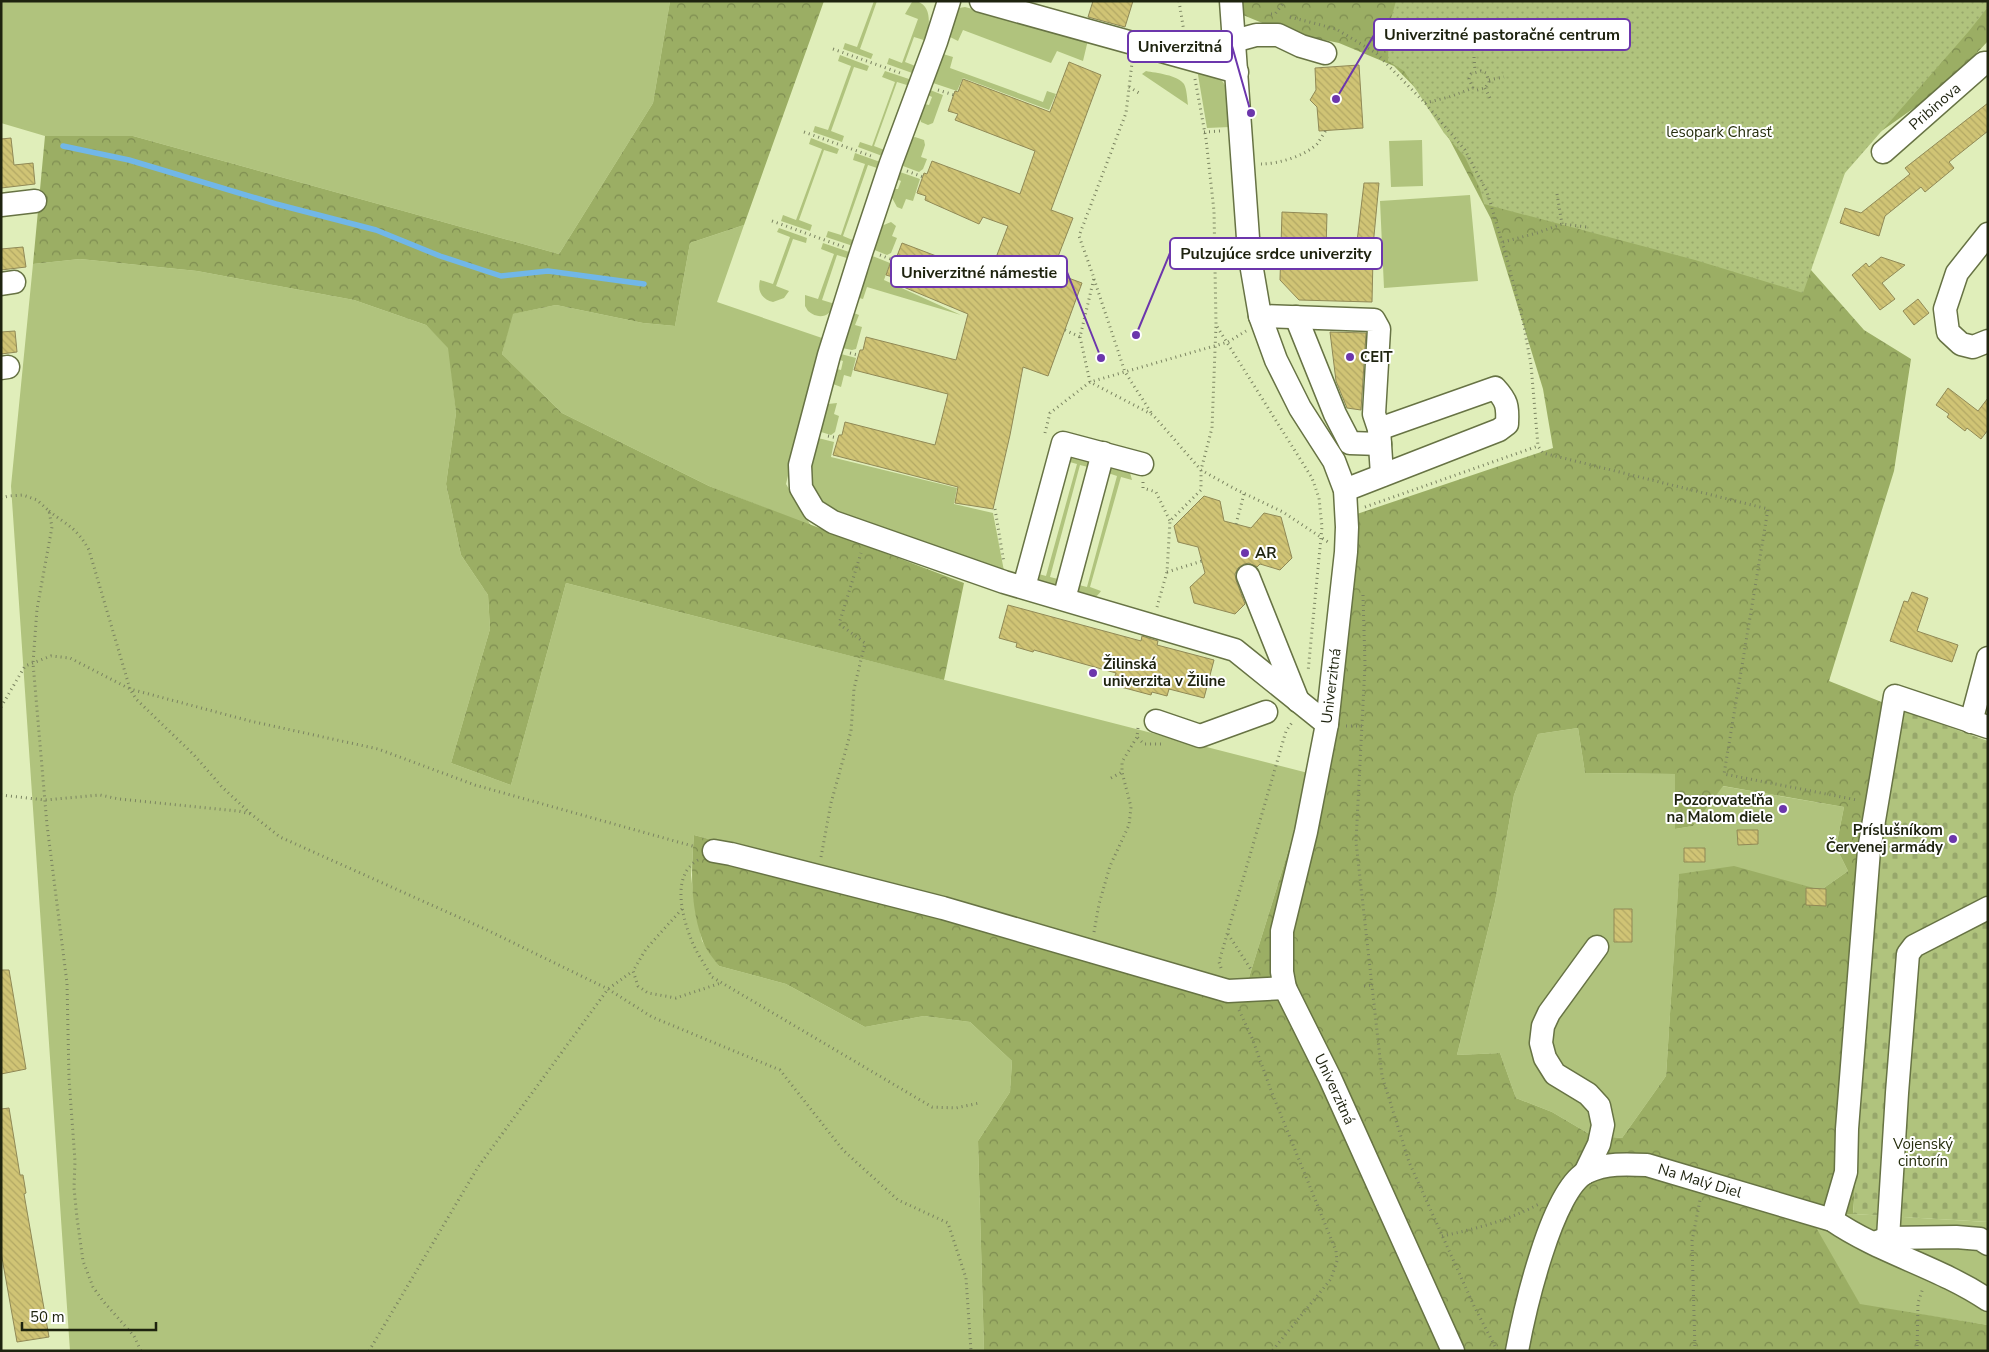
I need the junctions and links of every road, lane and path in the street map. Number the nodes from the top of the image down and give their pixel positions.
1 (981, 1) edge
2 (1179, 1) edge
3 (1231, 1) edge
4 (1284, 1) edge
5 (950, 4) edge
6 (1267, 14) dead end
7 (1275, 14) junction
8 (1234, 41) junction
9 (1133, 43) junction
10 (833, 49) dead end
11 (1325, 53) dead end
12 (1474, 56) dead end
13 (1191, 59) junction
14 (1988, 64) edge
15 (1475, 71) junction
16 (1237, 72) junction
17 (1504, 77) dead end
18 (921, 80) junction
19 (1489, 80) junction
20 (1130, 87) junction
21 (1473, 88) junction
22 (1485, 88) junction
23 (1140, 93) dead end
24 (954, 95) dead end
25 (1491, 100) dead end
26 (1425, 103) junction
27 (1326, 130) dead end
28 (804, 132) dead end
29 (1883, 152) dead end
30 (891, 163) junction
31 (1243, 163) junction
32 (923, 177) dead end
33 (1557, 194) dead end
34 (35, 201) dead end
35 (1, 205) edge
36 (772, 221) dead end
37 (1562, 224) junction
38 (1587, 227) dead end
39 (1988, 234) edge
40 (1503, 242) junction
41 (861, 252) junction
42 (1094, 278) junction
43 (1260, 316) junction
44 (1296, 317) junction
45 (1216, 325) junction
46 (1065, 330) dead end
47 (1080, 337) junction
48 (1988, 341) edge
49 (1228, 342) junction
50 (1214, 346) junction
51 (1124, 372) junction
52 (1090, 382) junction
53 (1153, 415) junction
54 (1379, 437) junction
55 (1538, 446) junction
56 (1103, 453) junction
57 (1142, 464) joint
58 (1201, 470) junction
59 (1382, 475) junction
60 (1345, 490) junction
61 (1244, 494) junction
62 (1, 498) edge
63 (995, 509) dead end
64 (48, 511) junction
65 (1346, 515) junction
66 (1170, 521) junction
67 (1236, 524) dead end
68 (867, 534) junction
69 (1322, 538) junction
70 (1346, 552) junction
71 (1202, 561) dead end
72 (1006, 572) dead end
73 (1166, 572) junction
74 (1248, 576) dead end
75 (1024, 588) junction
76 (1363, 592) dead end
77 (1064, 600) junction
78 (1158, 605) dead end
79 (1988, 658) edge
80 (33, 663) junction
81 (1308, 674) dead end
82 (130, 689) junction
83 (1298, 702) junction
84 (1, 708) edge
85 (1266, 712) dead end
86 (1156, 721) dead end
87 (1327, 724) junction
88 (1979, 724) edge
89 (1286, 730) dead end
90 (1137, 737) dead end
91 (1122, 772) junction
92 (1111, 778) dead end
93 (1, 795) edge
94 (45, 800) junction
95 (1877, 804) junction
96 (251, 814) junction
97 (714, 851) junction
98 (817, 877) junction
99 (1988, 908) edge
100 (682, 909) junction
101 (1228, 934) junction
102 (1597, 947) dead end
103 (1092, 950) junction
104 (633, 971) junction
105 (722, 983) junction
106 (1373, 985) junction
107 (1364, 986) dead end
108 (608, 989) junction
109 (1275, 989) junction
110 (1228, 991) junction
111 (979, 1103) dead end
112 (1585, 1173) junction
113 (1703, 1182) junction
114 (1569, 1190) junction
115 (1832, 1220) junction
116 (1442, 1236) junction
117 (1880, 1241) junction
118 (1985, 1241) edge
119 (1930, 1269) junction
120 (1988, 1278) edge
121 (1964, 1284) junction
122 (1988, 1300) edge
123 (141, 1351) edge
124 (369, 1351) edge
125 (971, 1351) edge
126 (1272, 1351) edge
127 (1453, 1351) edge
128 (1498, 1351) edge
129 (1517, 1351) edge
130 (1695, 1351) edge
131 (1917, 1351) edge

1 - 9 street
2 - 13 path
3 - 8 street, Univerzitná
4 - 7 path
5 - 18 street
6 - 7 path
7 - 26 path
8 - 11 street
8 - 16 street, Univerzitná
9 - 13 street
9 - 20 path
10 - 18 path
12 - 15 path
13 - 16 street
13 - 45 path
14 - 29 street, Pribinova
15 - 19 path
15 - 21 path
16 - 31 street, Univerzitná
17 - 19 path
18 - 24 path
18 - 30 street
19 - 22 path
20 - 23 path
20 - 42 path
21 - 22 path
21 - 26 path
22 - 25 path
26 - 40 path
27 - 31 path
28 - 30 path
30 - 32 path
30 - 41 street
31 - 43 street, Univerzitná
33 - 37 path
34 - 35 street
36 - 41 path
37 - 38 path
37 - 40 path
39 - 48 street
40 - 55 path
41 - 68 street
42 - 47 path
42 - 51 path
43 - 44 street
43 - 60 street, Univerzitná
44 - 54 street
44 - 54 street
45 - 49 path
45 - 50 path
46 - 47 path
47 - 52 path
49 - 50 path
49 - 69 path
50 - 51 path
50 - 58 path
51 - 52 path
51 - 53 path
52 - 53 path
53 - 58 path
54 - 59 street
54 - 59 street
55 - 65 path
55 - 95 path
56 - 57 street
56 - 75 street
56 - 77 street
57 - 66 path
58 - 61 path
58 - 66 path
59 - 60 street
60 - 65 street, Univerzitná
61 - 67 path
61 - 69 path
62 - 64 path
63 - 72 path
64 - 80 path
64 - 82 path
65 - 70 street, Univerzitná
66 - 73 path
68 - 75 street
68 - 98 path
69 - 70 path
69 - 81 path
70 - 87 street, Univerzitná
71 - 73 path
73 - 78 path
74 - 83 street
75 - 77 street
76 - 106 path
77 - 83 street
79 - 88 street
80 - 82 path
80 - 84 path
80 - 94 path
82 - 96 path
82 - 97 path
83 - 87 street
85 - 86 street
87 - 109 street, Univerzitná
88 - 95 street
89 - 101 path
90 - 91 path
91 - 92 path
91 - 103 path
93 - 94 path
94 - 96 path
94 - 123 path
95 - 115 street
96 - 108 path
97 - 98 street
97 - 100 path
98 - 103 street
99 - 117 street
100 - 104 path
100 - 105 path
101 - 109 path
101 - 110 path
102 - 112 street
103 - 110 street
104 - 105 path
104 - 108 path
105 - 111 path
106 - 107 path
106 - 116 path
108 - 124 path
108 - 125 path
109 - 110 street
109 - 127 street, Univerzitná
110 - 126 path
112 - 113 street, Na Malý Diel
112 - 114 street, Na Malý Diel
113 - 115 street, Na Malý Diel
113 - 130 path
114 - 116 path
114 - 129 street, Na Malý Diel
115 - 117 street, Na Malý Diel
116 - 128 path
117 - 118 street
117 - 119 street, Na Malý Diel
119 - 121 street, Na Malý Diel
119 - 131 path
120 - 121 street
121 - 122 street, Na Malý Diel

